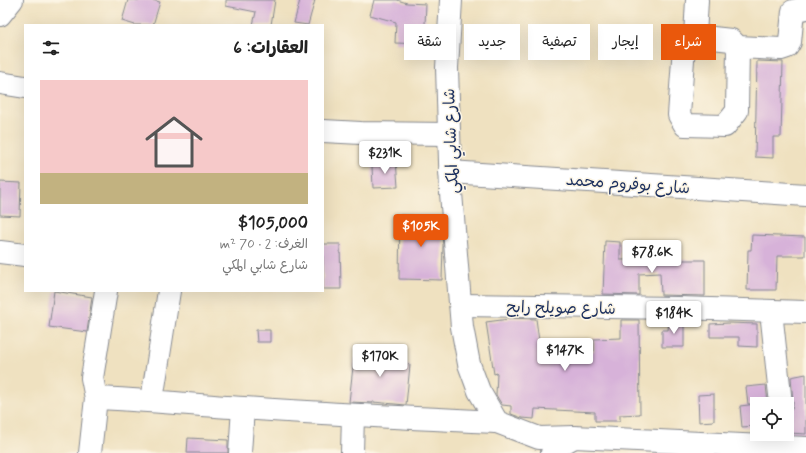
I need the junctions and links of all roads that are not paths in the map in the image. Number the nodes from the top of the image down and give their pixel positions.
1 (12, 0) edge
2 (451, 0) edge
3 (697, 0) edge
4 (806, 8) edge
5 (0, 15) edge
6 (696, 24) edge
7 (716, 38) edge
8 (738, 46) junction
9 (683, 60) edge
10 (0, 83) edge
11 (24, 87) edge
12 (324, 131) edge
13 (449, 134) junction
14 (450, 172) junction
15 (806, 195) edge
16 (0, 252) edge
17 (24, 255) edge
18 (106, 292) edge
19 (168, 292) edge
20 (461, 305) junction
21 (771, 311) junction
22 (806, 312) edge
23 (779, 397) edge
24 (96, 398) junction
25 (152, 400) junction
26 (243, 408) junction
27 (353, 415) junction
28 (497, 422) junction
29 (791, 442) edge
30 (544, 448) edge
31 (90, 453) edge
32 (240, 453) edge
33 (352, 453) edge

1 - 5 street
2 - 13 street, شارع شابي المكي
3 - 6 street
4 - 8 street
7 - 8 street
8 - 9 street
10 - 11 street
12 - 13 street
13 - 14 street, شارع شابي المكي
14 - 15 street, شارع بوفروم محمد
14 - 20 street, شارع شابي المكي
16 - 17 street
18 - 24 street
19 - 25 street
20 - 21 street, شارع صويلح رابح
20 - 28 street, شارع شابي المكي
21 - 22 street, شارع صويلح رابح
21 - 23 street
24 - 25 street
24 - 31 street
25 - 26 street
26 - 27 street
26 - 32 street
27 - 28 street
27 - 33 street
28 - 30 street
29 - 30 street

